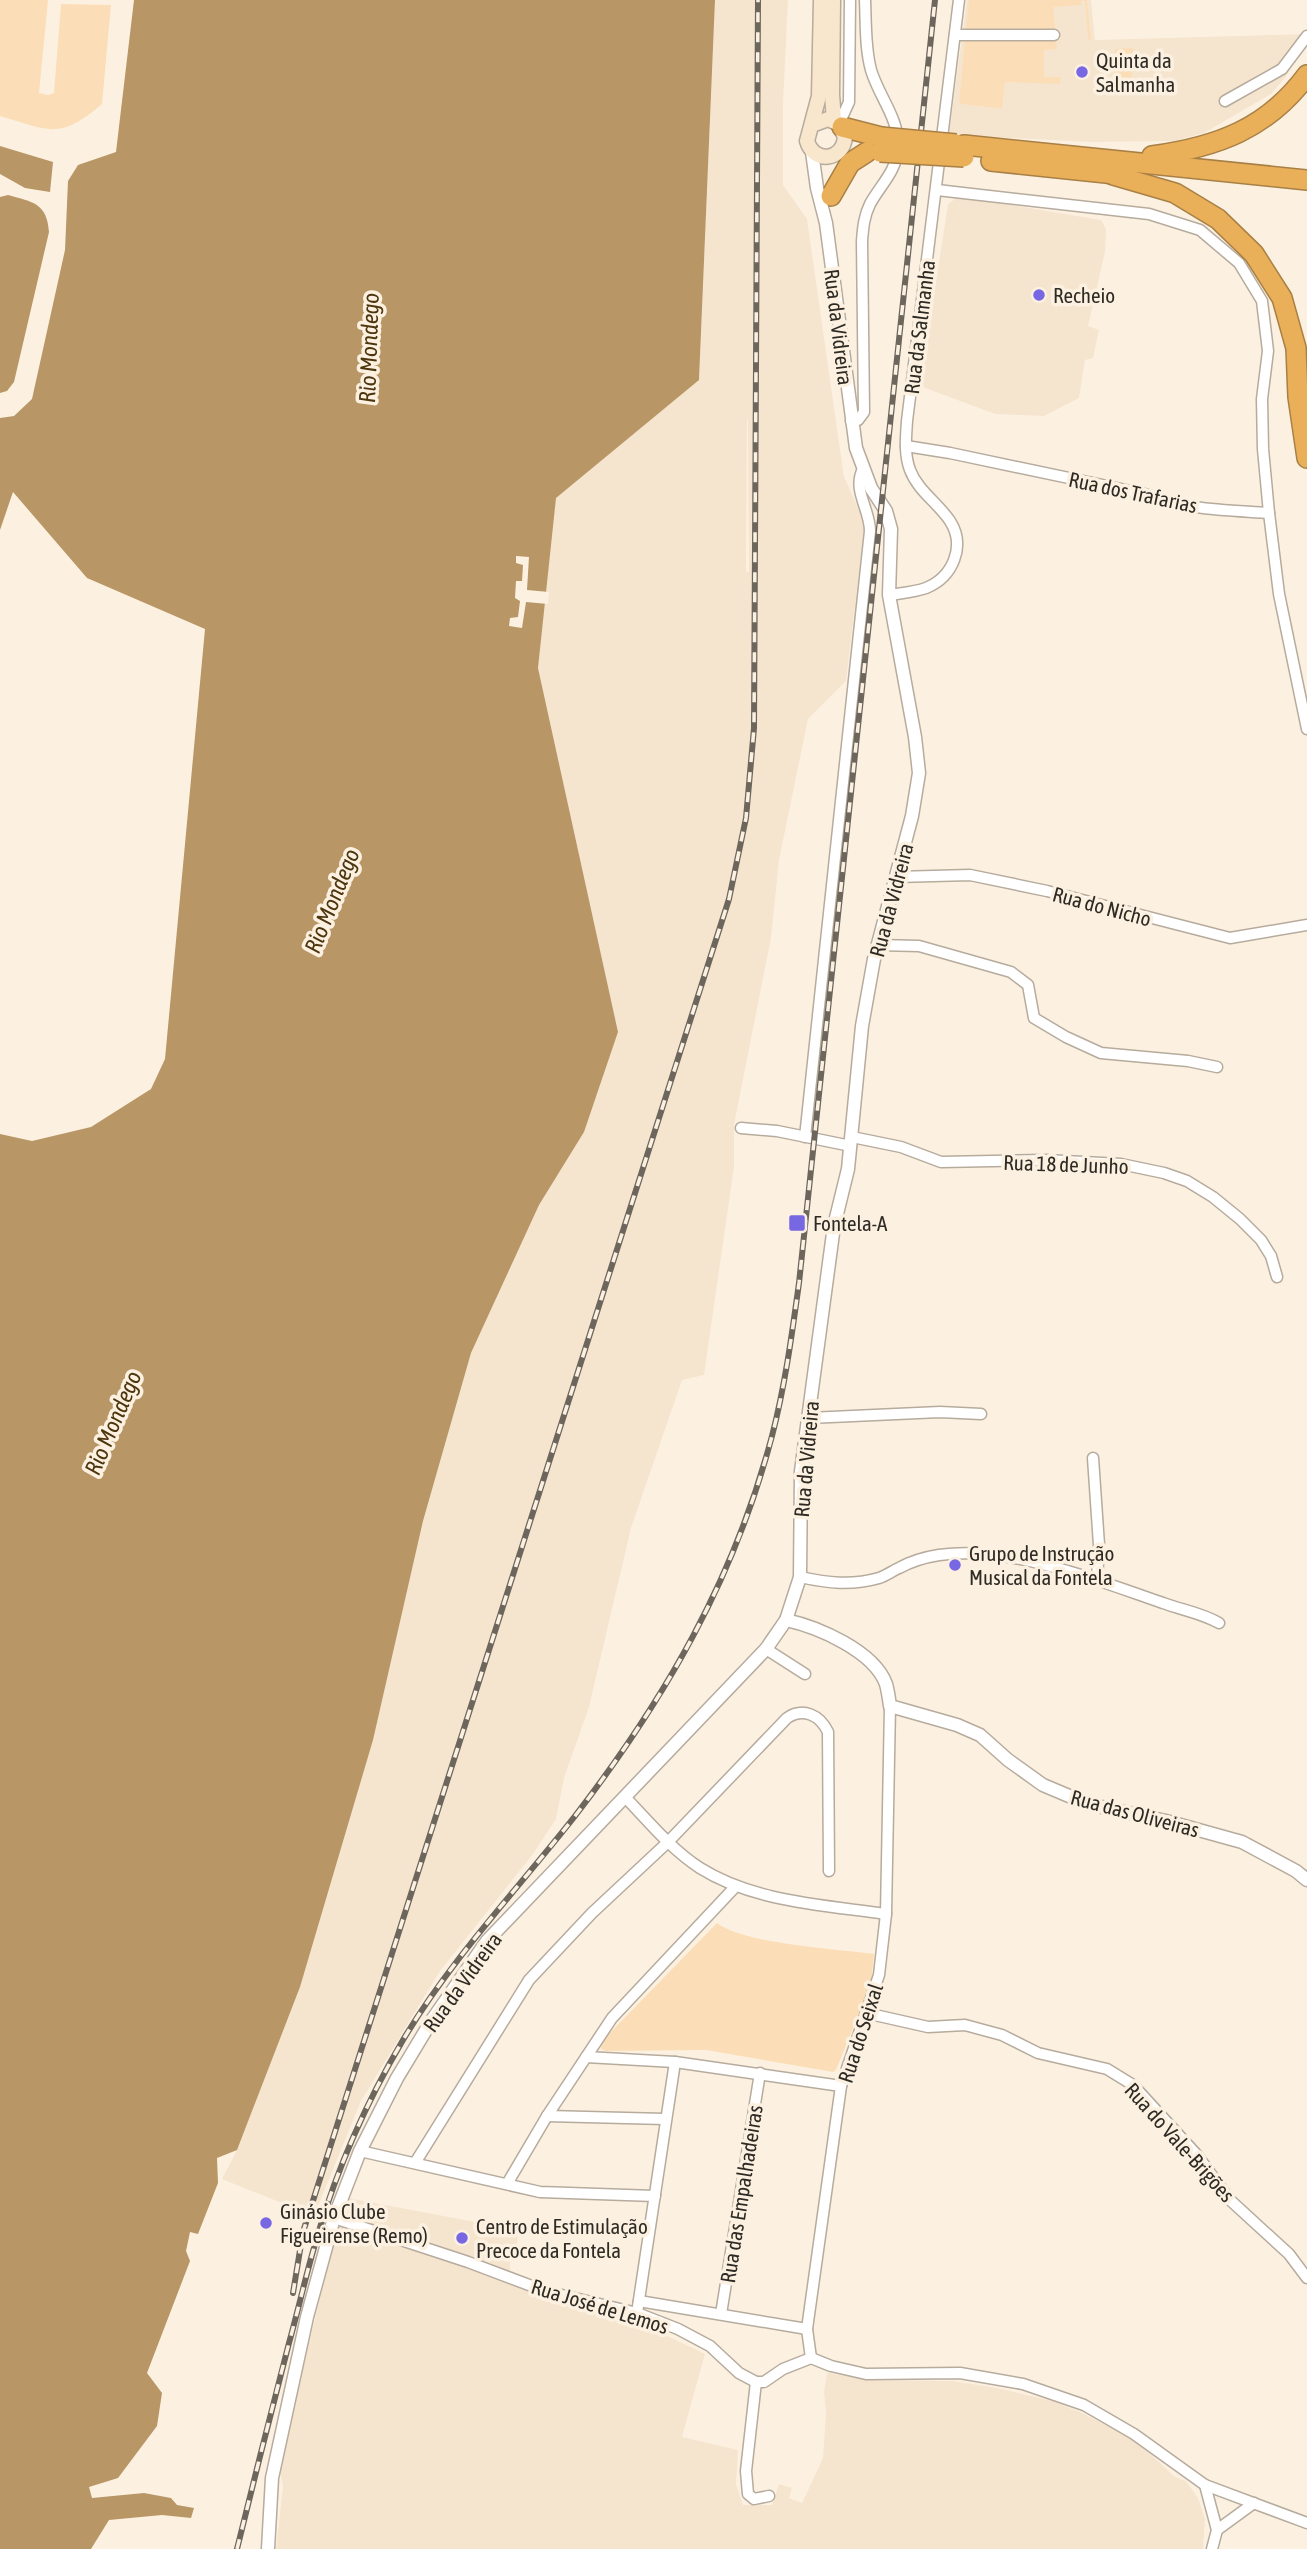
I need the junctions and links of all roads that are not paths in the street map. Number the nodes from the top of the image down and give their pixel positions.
1 (821, 0) edge
2 (833, 0) edge
3 (850, 0) edge
4 (865, 0) edge
5 (959, 0) edge
6 (955, 35) junction
7 (1055, 35) dead end
8 (1307, 36) edge
9 (1307, 75) edge
10 (1225, 101) dead end
11 (838, 124) junction
12 (812, 125) junction
13 (876, 147) junction
14 (964, 151) junction
15 (812, 152) junction
16 (838, 153) junction
17 (1089, 157) junction
18 (1113, 175) junction
19 (1307, 180) edge
20 (937, 190) junction
21 (1307, 192) edge
22 (831, 196) junction
23 (826, 223) junction
24 (851, 421) junction
25 (905, 446) junction
26 (1307, 458) edge
27 (863, 469) junction
28 (1269, 513) junction
29 (889, 595) junction
30 (1307, 729) edge
31 (896, 877) junction
32 (1307, 925) edge
33 (878, 945) junction
34 (1217, 1067) dead end
35 (741, 1128) dead end
36 (806, 1137) junction
37 (851, 1141) junction
38 (1277, 1277) dead end
39 (981, 1414) dead end
40 (809, 1418) junction
41 (1093, 1458) dead end
42 (800, 1577) junction
43 (1097, 1580) junction
44 (786, 1620) junction
45 (1219, 1623) dead end
46 (766, 1649) junction
47 (805, 1674) dead end
48 (890, 1706) junction
49 (626, 1798) junction
50 (668, 1842) junction
51 (829, 1871) dead end
52 (1307, 1880) edge
53 (736, 1886) junction
54 (886, 1914) junction
55 (866, 2012) junction
56 (586, 2057) junction
57 (675, 2063) junction
58 (760, 2073) junction
59 (841, 2086) junction
60 (547, 2116) junction
61 (665, 2119) junction
62 (359, 2151) junction
63 (415, 2163) junction
64 (507, 2184) junction
65 (656, 2196) junction
66 (334, 2218) junction
67 (1307, 2278) edge
68 (639, 2301) junction
69 (636, 2313) junction
70 (721, 2314) junction
71 (807, 2329) junction
72 (811, 2358) junction
73 (756, 2382) junction
74 (1205, 2485) junction
75 (769, 2496) dead end
76 (1254, 2504) junction
77 (1307, 2523) edge
78 (1217, 2530) junction
79 (268, 2549) edge
80 (1212, 2549) edge

1 - 12 main road
2 - 11 main road
3 - 11 street
4 - 24 street
5 - 6 street, Rua da Salmanha
6 - 7 street
6 - 20 street, Rua da Salmanha
8 - 10 street
9 - 17 highway
11 - 12 main road
11 - 13 highway
11 - 16 main road
12 - 15 main road
13 - 14 highway, bridge
13 - 16 highway
13 - 22 highway
14 - 17 highway
14 - 18 highway
15 - 16 main road
15 - 23 street
16 - 22 street
17 - 19 highway
18 - 21 highway
18 - 26 highway
20 - 25 street, Rua da Salmanha
20 - 28 street
22 - 23 street
23 - 24 street, Rua da Vidreira
24 - 27 street, Rua da Vidreira
25 - 28 street, Rua dos Trafarias
25 - 29 street, Rua da Salmanha
27 - 29 street, Rua da Vidreira
27 - 36 street
28 - 30 street
29 - 31 street, Rua da Vidreira
31 - 32 street, Rua do Nicho
31 - 33 street, Rua da Vidreira
33 - 34 street
33 - 37 street, Rua da Vidreira
35 - 36 street, Rua 18 de Junho
36 - 37 street, Rua 18 de Junho
37 - 38 street, Rua 18 de Junho
37 - 40 street, Rua da Vidreira
39 - 40 street
40 - 42 street, Rua da Vidreira
41 - 43 street
42 - 43 street
42 - 44 street, Rua da Vidreira
43 - 45 street
44 - 46 street, Rua da Vidreira
44 - 48 street
46 - 47 street
46 - 49 street, Rua da Vidreira
48 - 52 street, Rua das Oliveiras
48 - 54 street, Rua do Seixal
49 - 50 street
49 - 62 street, Rua da Vidreira
50 - 51 street
50 - 53 street
50 - 63 street
53 - 54 street
53 - 56 street
54 - 55 street, Rua do Seixal
55 - 59 street, Rua do Seixal
55 - 67 street, Rua do Vale-Brigões
56 - 57 street
56 - 60 street
57 - 58 street
57 - 61 street
58 - 59 street
58 - 70 street, Rua das Empalhadeiras
59 - 71 street, Rua do Seixal
60 - 61 street
60 - 64 street
61 - 65 street
62 - 63 street
62 - 66 street, Rua da Vidreira
63 - 64 street
64 - 65 street
65 - 68 street
66 - 69 street, Rua José de Lemos
66 - 79 street, Rua da Vidreira
68 - 69 street
68 - 70 street
69 - 73 street, Rua José de Lemos
70 - 71 street
71 - 72 street, Rua do Seixal
72 - 73 street
72 - 74 street
73 - 75 street
74 - 76 street
74 - 78 street
76 - 77 street
76 - 78 street
78 - 80 street

